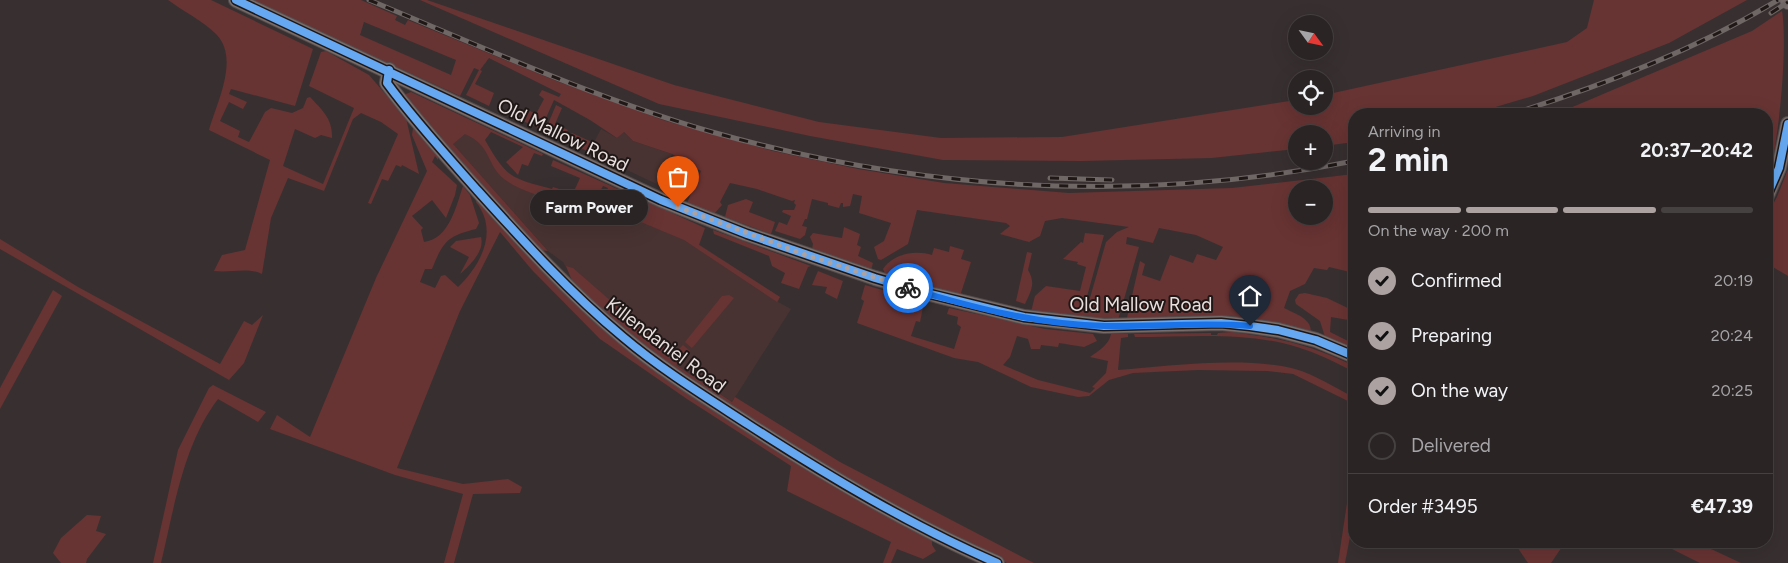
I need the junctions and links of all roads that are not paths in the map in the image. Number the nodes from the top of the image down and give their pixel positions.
1 (236, 0) edge
2 (389, 70) junction
3 (1788, 124) edge
4 (1773, 182) edge
5 (1348, 353) edge
6 (997, 563) edge

1 - 2 street, Old Mallow Road
2 - 5 street, Old Mallow Road
2 - 6 street, Killendaniel Road
3 - 4 street

